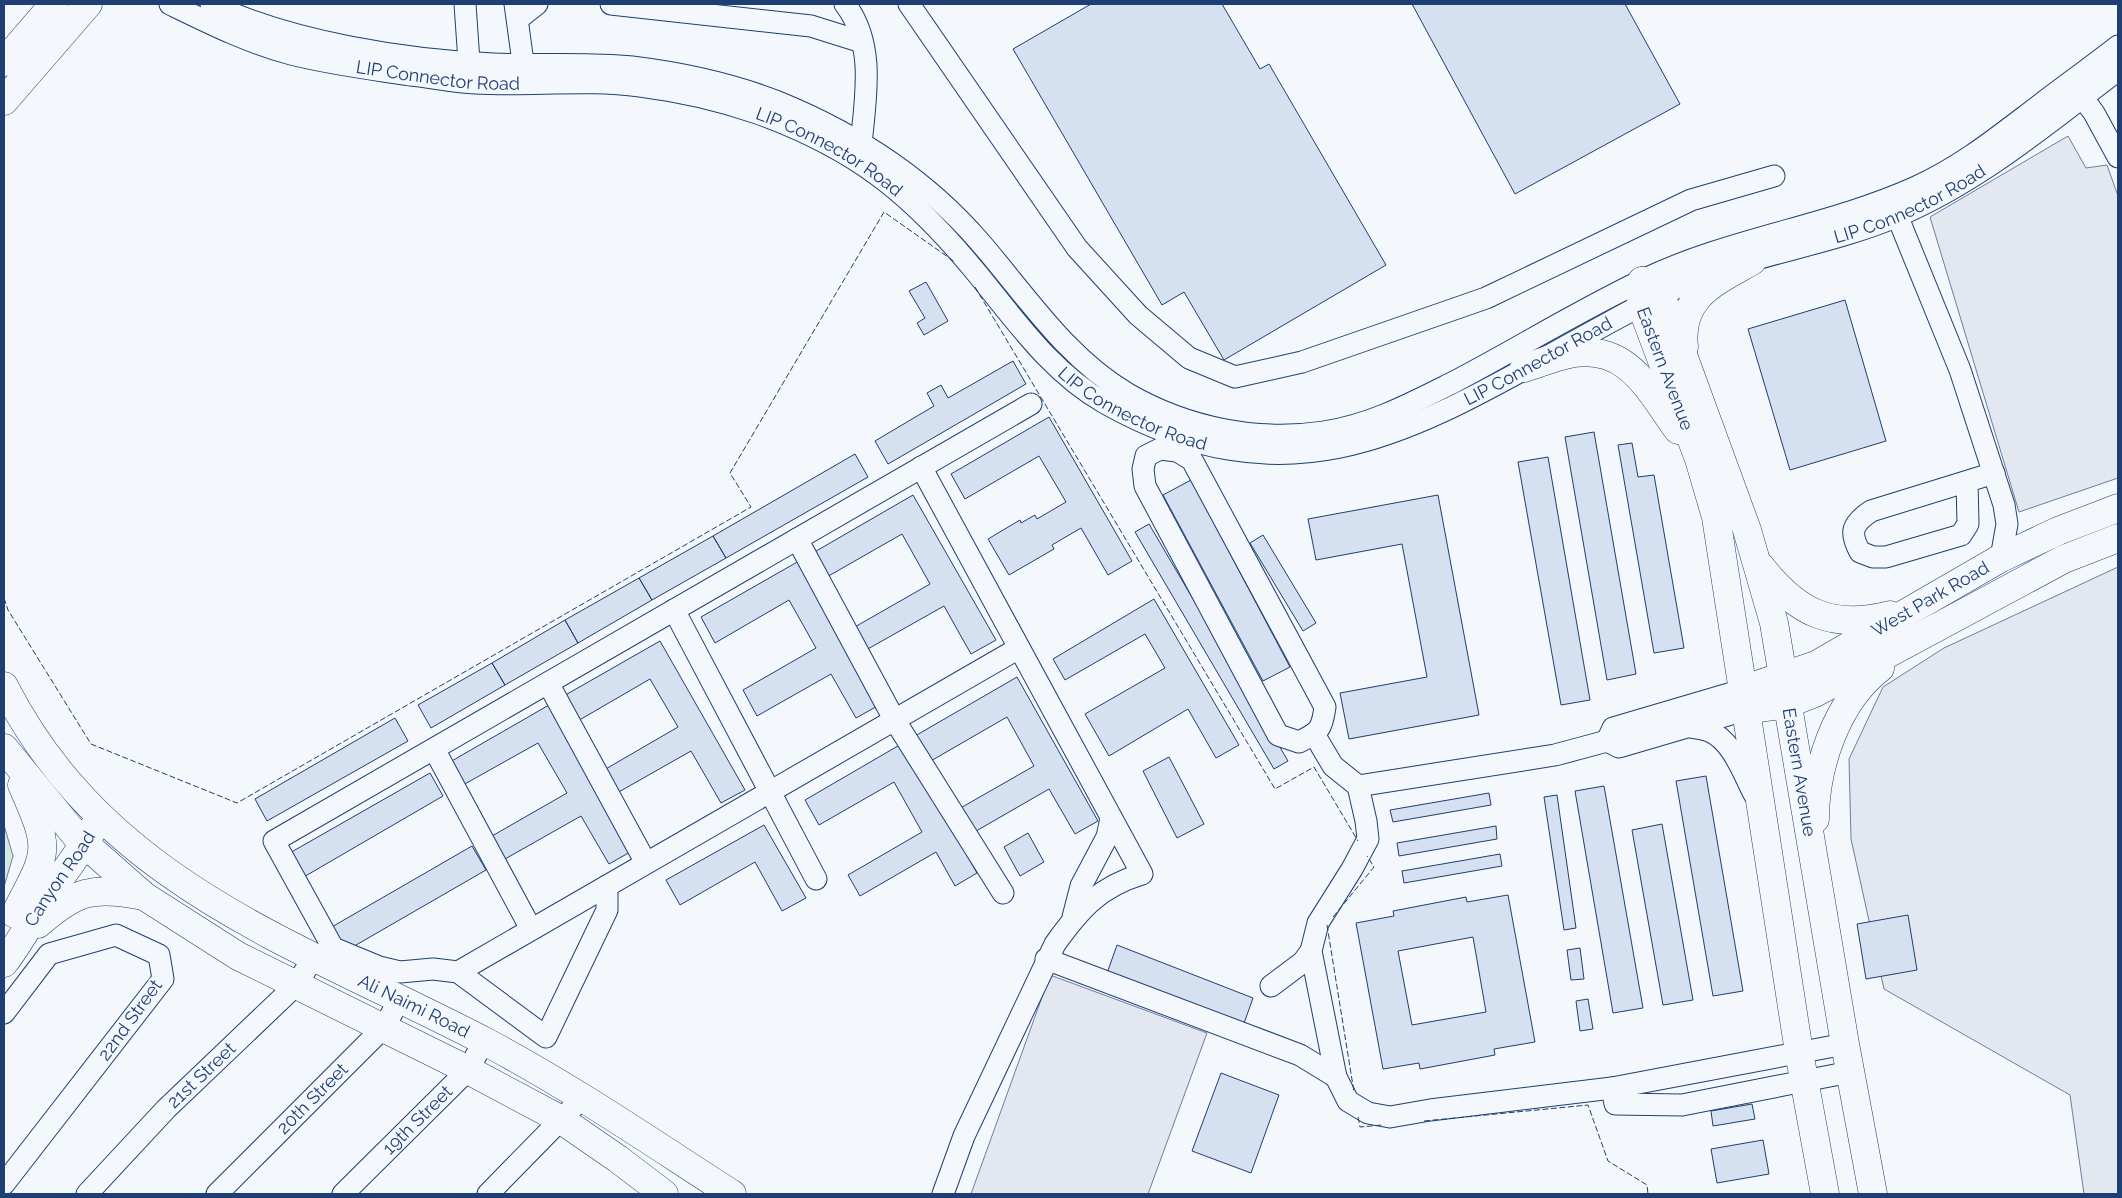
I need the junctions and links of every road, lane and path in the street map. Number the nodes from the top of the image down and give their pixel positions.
1 (54, 4) edge
2 (88, 4) edge
3 (170, 4) edge
4 (211, 4) edge
5 (464, 4) edge
6 (537, 4) edge
7 (611, 4) edge
8 (845, 4) edge
9 (909, 4) edge
10 (517, 11) edge
11 (862, 42) junction
12 (2118, 46) edge
13 (4, 62) edge
14 (2118, 70) edge
15 (470, 72) junction
16 (525, 74) junction
17 (2077, 89) junction
18 (4, 101) edge
19 (860, 152) junction
20 (2118, 157) edge
21 (1774, 176) dead end
22 (1894, 207) junction
23 (1752, 261) junction
24 (1648, 294) junction
25 (1686, 361) junction
26 (1524, 368) junction
27 (1031, 404) dead end
28 (1216, 448) junction
29 (1700, 459) junction
30 (1192, 460) junction
31 (921, 467) junction
32 (1994, 473) junction
33 (1967, 482) junction
34 (2118, 508) edge
35 (2118, 538) edge
36 (797, 539) junction
37 (2001, 558) junction
38 (1758, 562) junction
39 (674, 610) junction
40 (1911, 610) junction
41 (1920, 638) junction
42 (1019, 648) junction
43 (1783, 677) junction
44 (548, 683) junction
45 (4, 686) edge
46 (1744, 700) junction
47 (1787, 704) junction
48 (894, 720) junction
49 (1686, 726) junction
50 (1314, 734) junction
51 (1607, 741) junction
52 (434, 749) junction
53 (6, 751) edge
54 (1358, 786) junction
55 (771, 791) junction
56 (1759, 804) junction
57 (100, 818) junction
58 (1111, 818) junction
59 (81, 841) junction
60 (646, 863) junction
61 (1814, 868) junction
62 (816, 879) dead end
63 (607, 886) junction
64 (1003, 893) dead end
65 (144, 896) junction
66 (1073, 918) junction
67 (14, 927) edge
68 (531, 930) junction
69 (1312, 951) junction
70 (314, 957) junction
71 (1046, 959) junction
72 (4, 963) edge
73 (458, 972) junction
74 (296, 985) junction
75 (1271, 986) dead end
76 (401, 998) junction
77 (4, 1013) edge
78 (383, 1028) junction
79 (484, 1041) junction
80 (1845, 1044) junction
81 (1799, 1052) junction
82 (468, 1070) junction
83 (1850, 1072) junction
84 (1336, 1077) junction
85 (1804, 1082) junction
86 (1612, 1088) junction
87 (583, 1097) junction
88 (560, 1119) junction
89 (4, 1184) edge
90 (87, 1194) edge
91 (217, 1194) edge
92 (343, 1194) edge
93 (488, 1194) edge
94 (664, 1194) edge
95 (732, 1194) edge
96 (943, 1194) edge
97 (1825, 1194) edge
98 (1873, 1194) edge

1 - 13 main road
2 - 18 main road
3 - 15 street, LIP Connector Road
4 - 15 street, LIP Connector Road
5 - 15 street
6 - 10 street
7 - 11 street
8 - 11 street
9 - 21 street
10 - 16 street
11 - 19 street
12 - 17 street, LIP Connector Road
14 - 17 street, LIP Connector Road
15 - 16 street, LIP Connector Road
16 - 19 street, LIP Connector Road
17 - 20 street
17 - 22 street, LIP Connector Road
19 - 24 street, LIP Connector Road
19 - 28 street, LIP Connector Road
22 - 23 street, LIP Connector Road
22 - 24 street, LIP Connector Road
22 - 32 street
23 - 24 street, LIP Connector Road
23 - 25 main road, Eastern Avenue
24 - 25 main road, Eastern Avenue
24 - 26 street, LIP Connector Road
24 - 29 main road, Eastern Avenue
25 - 38 main road, Eastern Avenue
26 - 28 street, LIP Connector Road
26 - 29 main road, Eastern Avenue
27 - 31 street
28 - 30 street
29 - 46 main road, Eastern Avenue
30 - 50 street
30 - 50 street
31 - 36 street
31 - 42 street
32 - 33 street
32 - 37 street
33 - 33 street
34 - 37 main road, West Park Road
35 - 41 main road, West Park Road
36 - 39 street
36 - 48 street
37 - 40 main road, West Park Road
38 - 40 main road
38 - 43 main road, Eastern Avenue
39 - 44 street
39 - 55 street
40 - 43 main road, West Park Road
41 - 47 main road, West Park Road
41 - 61 main road
42 - 48 street
42 - 58 street
43 - 46 main road, West Park Road
43 - 47 main road, Eastern Avenue
44 - 52 street
44 - 60 street
45 - 57 main road, Ali Naimi Road
46 - 47 main road, West Park Road
46 - 49 street
46 - 51 street
46 - 56 main road, Eastern Avenue
47 - 61 main road, Eastern Avenue
48 - 55 street
48 - 64 street
49 - 51 street
49 - 56 street
50 - 54 street
51 - 54 street
52 - 68 street
52 - 73 street
53 - 59 main road, Ali Naimi Road
53 - 67 main road
54 - 69 street
55 - 60 street
55 - 62 street
56 - 81 main road, Eastern Avenue
57 - 59 main road, Canyon Road
57 - 70 main road, Ali Naimi Road
58 - 66 street
58 - 66 street
59 - 65 main road, Ali Naimi Road
59 - 67 main road, Canyon Road
60 - 63 street
61 - 80 main road, Eastern Avenue
63 - 68 street
63 - 73 street
65 - 67 main road
65 - 74 main road, Ali Naimi Road
66 - 71 street
67 - 72 main road, Canyon Road
68 - 73 street
69 - 75 street
69 - 84 street
70 - 74 street, 21st Street
70 - 76 main road, Ali Naimi Road
71 - 84 street
71 - 96 street
74 - 78 main road, Ali Naimi Road
74 - 90 street, 21st Street
76 - 78 street, 20th Street
76 - 79 main road, Ali Naimi Road
77 - 89 street, 22nd Street
78 - 82 main road, Ali Naimi Road
78 - 91 street, 20th Street
79 - 82 street, 19th Street
79 - 87 main road, Ali Naimi Road
80 - 81 street
80 - 83 main road, Eastern Avenue
81 - 85 main road, Eastern Avenue
81 - 86 street
82 - 88 main road, Ali Naimi Road
82 - 92 street, 19th Street
83 - 85 street
83 - 98 main road, Eastern Avenue
84 - 86 street
85 - 86 street
85 - 97 main road, Eastern Avenue
87 - 88 street
87 - 95 main road, Ali Naimi Road
88 - 93 street
88 - 94 main road, Ali Naimi Road

